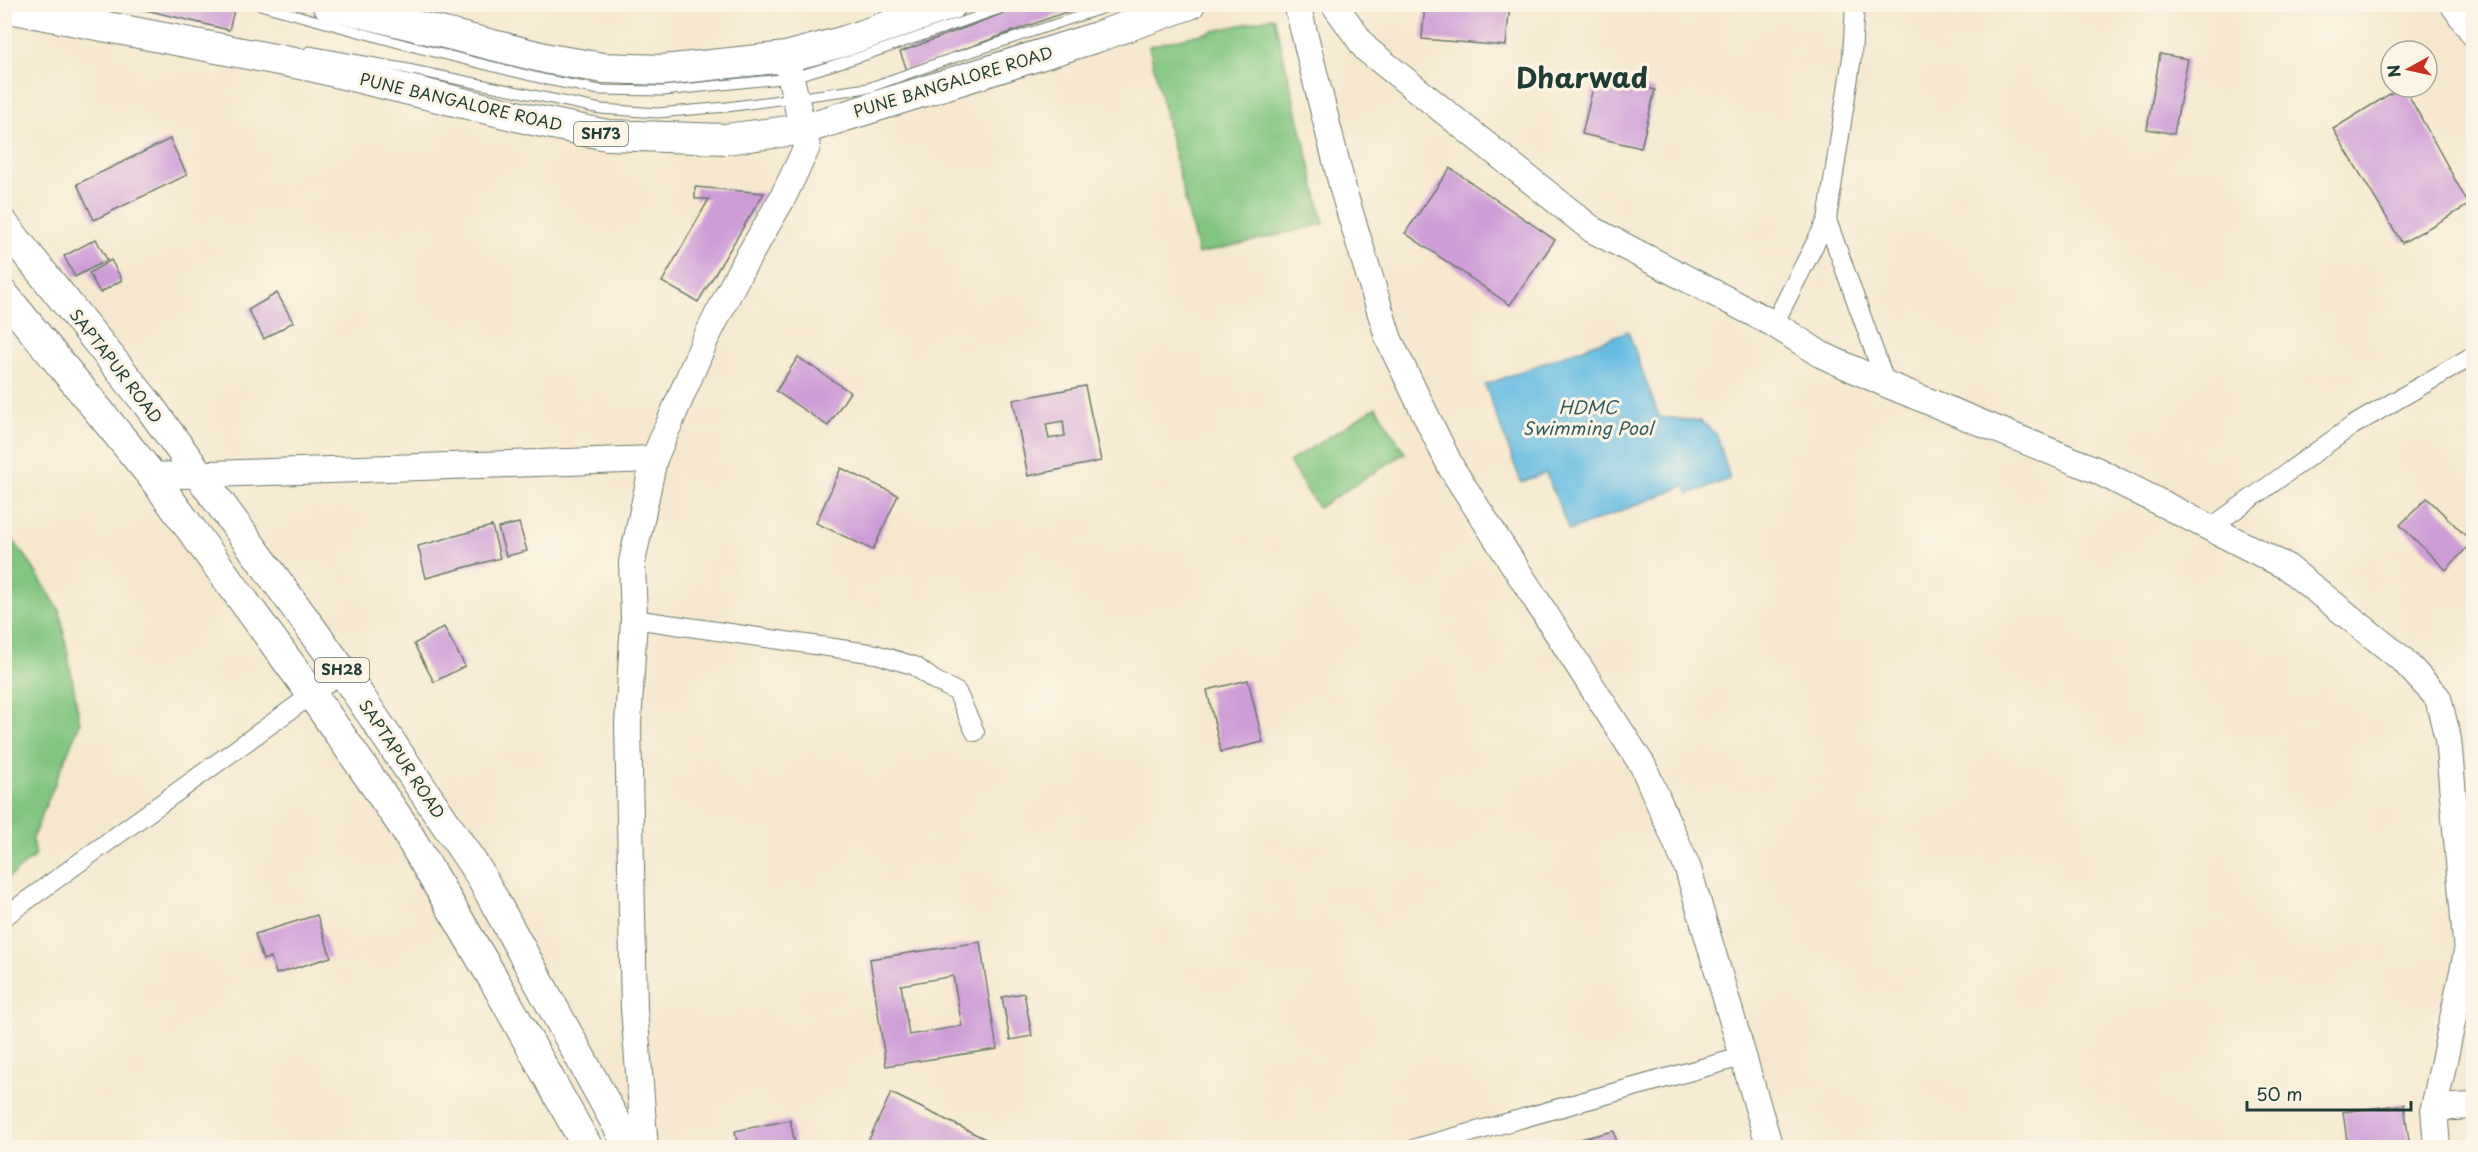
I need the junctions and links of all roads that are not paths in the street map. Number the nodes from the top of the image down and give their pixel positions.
1 (256, 4) edge
2 (327, 4) edge
3 (952, 4) edge
4 (1014, 4) edge
5 (1116, 4) edge
6 (1190, 4) edge
7 (1297, 4) edge
8 (1334, 4) edge
9 (1855, 4) edge
10 (2453, 4) edge
11 (4, 7) edge
12 (2474, 34) edge
13 (298, 49) dead end
14 (791, 78) junction
15 (804, 129) junction
16 (1827, 219) junction
17 (4, 225) edge
18 (4, 295) edge
19 (1774, 324) junction
20 (2474, 355) edge
21 (1886, 384) junction
22 (654, 459) junction
23 (199, 475) junction
24 (152, 476) junction
25 (2210, 528) junction
26 (634, 619) junction
27 (343, 672) junction
28 (311, 693) junction
29 (975, 732) dead end
30 (4, 917) edge
31 (1745, 1056) junction
32 (2474, 1106) edge
33 (2434, 1108) junction
34 (588, 1148) edge
35 (630, 1148) edge
36 (645, 1148) edge
37 (1416, 1148) edge
38 (1770, 1148) edge
39 (2437, 1148) edge

1 - 14 lane
2 - 14 main road
3 - 14 main road
4 - 14 lane
5 - 14 lane
6 - 15 main road, PUNE BANGALORE ROAD / SH73
7 - 31 street
8 - 19 street
9 - 16 street
10 - 12 street
11 - 15 main road, PUNE BANGALORE ROAD / SH73
13 - 14 lane
14 - 15 street
15 - 22 street
16 - 19 street
16 - 21 street
17 - 23 main road, SAPTAPUR ROAD / SH28
18 - 24 main road, SH28
19 - 21 street
20 - 25 street
21 - 25 street
22 - 23 street
22 - 26 street
23 - 24 street
23 - 27 main road, SAPTAPUR ROAD / SH28
24 - 28 main road, SH28
25 - 33 street
26 - 29 street
26 - 36 street
27 - 28 street
27 - 35 main road, SAPTAPUR ROAD / SH28
28 - 30 street
28 - 34 main road, SH28
31 - 37 street
31 - 38 street
32 - 33 street
33 - 39 street

